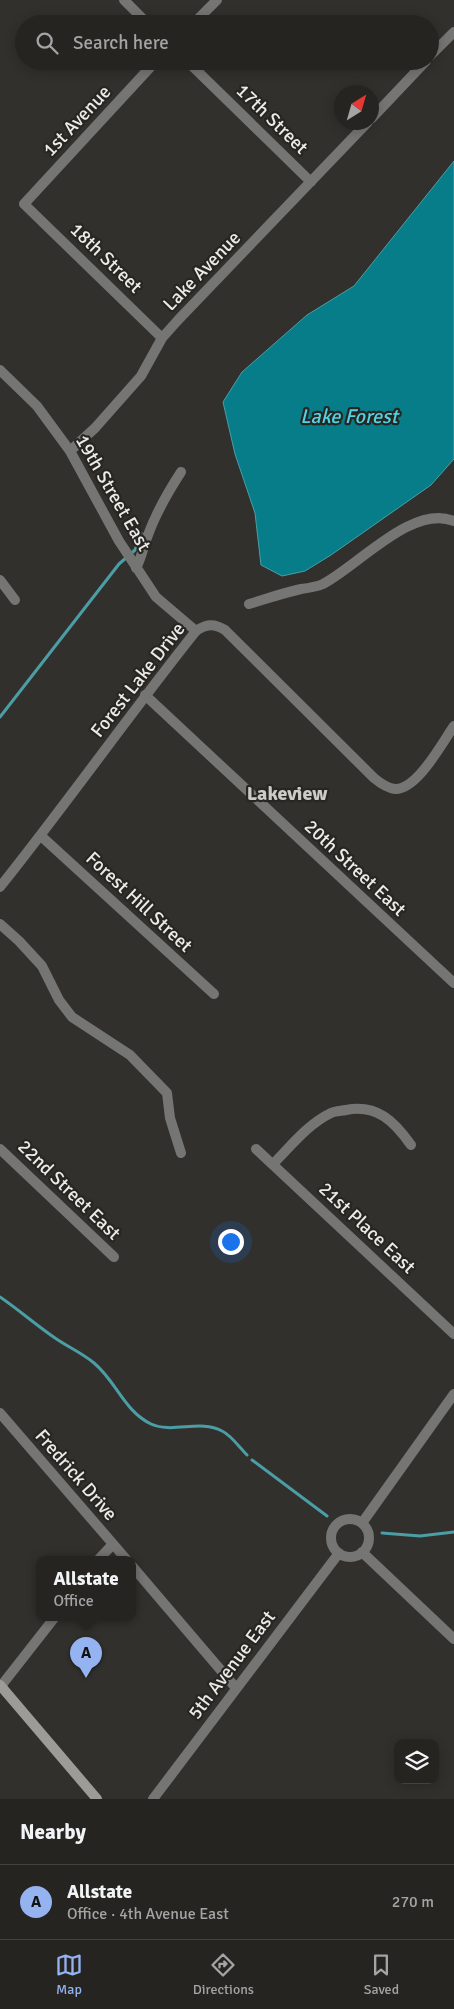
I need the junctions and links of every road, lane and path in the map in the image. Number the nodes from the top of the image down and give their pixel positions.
1 (124, 0) edge
2 (217, 0) edge
3 (139, 15) edge
4 (202, 15) edge
5 (454, 32) edge
6 (439, 47) edge
7 (148, 70) edge
8 (196, 70) edge
9 (417, 70) edge
10 (379, 111) edge
11 (360, 130) edge
12 (311, 182) junction
13 (24, 204) joint
14 (162, 338) junction
15 (0, 370) edge
16 (70, 451) junction
17 (181, 472) dead end
18 (454, 521) edge
19 (136, 568) junction
20 (0, 580) edge
21 (15, 600) dead end
22 (249, 604) dead end
23 (196, 631) junction
24 (146, 696) junction
25 (454, 726) edge
26 (41, 836) junction
27 (0, 887) edge
28 (0, 924) edge
29 (454, 983) edge
30 (214, 994) dead end
31 (411, 1146) dead end
32 (0, 1149) edge
33 (256, 1149) dead end
34 (181, 1153) dead end
35 (273, 1164) junction
36 (114, 1257) dead end
37 (454, 1334) edge
38 (454, 1394) edge
39 (0, 1413) edge
40 (362, 1523) junction
41 (113, 1544) junction
42 (362, 1552) junction
43 (338, 1553) junction
44 (101, 1556) edge
45 (123, 1556) edge
46 (136, 1571) edge
47 (52, 1621) edge
48 (454, 1639) edge
49 (0, 1686) edge
50 (236, 1688) junction
51 (97, 1799) edge
52 (153, 1799) edge

1 - 3 street
2 - 4 street
5 - 6 street
7 - 13 street, 1st Avenue
8 - 12 street, 17th Street
9 - 10 street
11 - 12 street, Lake Avenue
12 - 14 street, Lake Avenue
13 - 14 street, 18th Street
14 - 16 street, Lake Avenue
15 - 16 street, 19th Street East
16 - 19 street, 19th Street East
17 - 19 street
18 - 22 street
19 - 23 street, 19th Street East
20 - 21 street
23 - 24 street, Forest Lake Drive
23 - 25 street, Forest Lake Drive
24 - 26 street, Forest Lake Drive
24 - 29 street, 20th Street East
26 - 27 street, Forest Lake Drive
26 - 30 street, Forest Hill Street
28 - 34 street
31 - 35 street
32 - 36 street, 22nd Street East
33 - 35 street, 21st Place East
35 - 37 street, 21st Place East
38 - 40 street
39 - 41 street, Fredrick Drive
40 - 42 street
40 - 43 street
41 - 44 street
41 - 45 street, Fredrick Drive
42 - 43 street
42 - 48 street
43 - 50 street, 5th Avenue East
46 - 50 street
47 - 49 street
49 - 51 main road
50 - 52 street, 5th Avenue East

